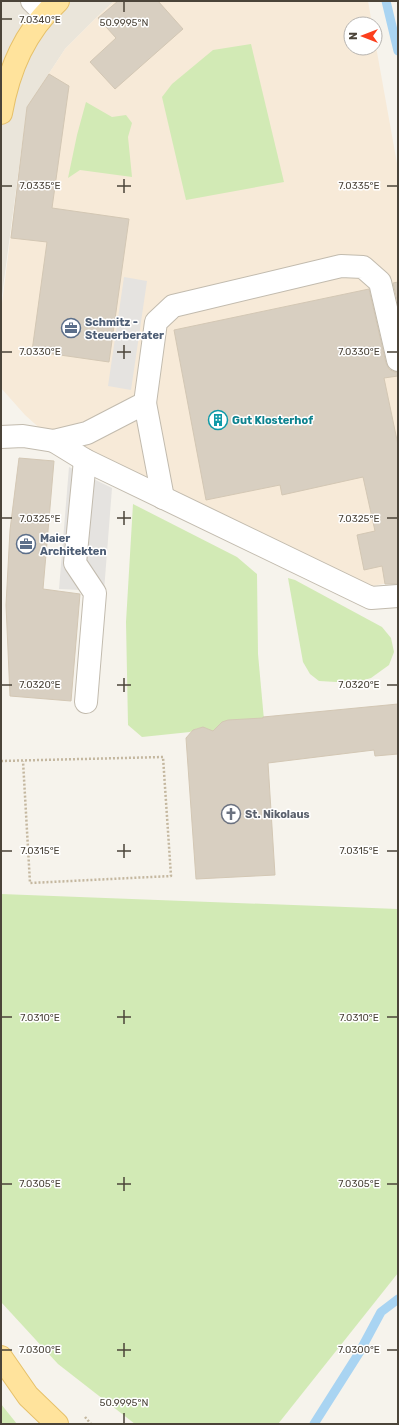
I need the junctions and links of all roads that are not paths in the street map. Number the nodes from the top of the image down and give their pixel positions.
1 (45, 5) edge
2 (1, 113) edge
3 (398, 360) edge
4 (145, 403) junction
5 (1, 437) edge
6 (54, 441) junction
7 (85, 460) junction
8 (163, 498) junction
9 (398, 596) edge
10 (86, 702) dead end
11 (1, 1357) edge
12 (57, 1424) edge

1 - 2 main road
3 - 4 lane
4 - 6 lane
4 - 8 lane
5 - 6 lane
6 - 7 lane
7 - 8 lane
7 - 10 lane
8 - 9 lane
11 - 12 main road

